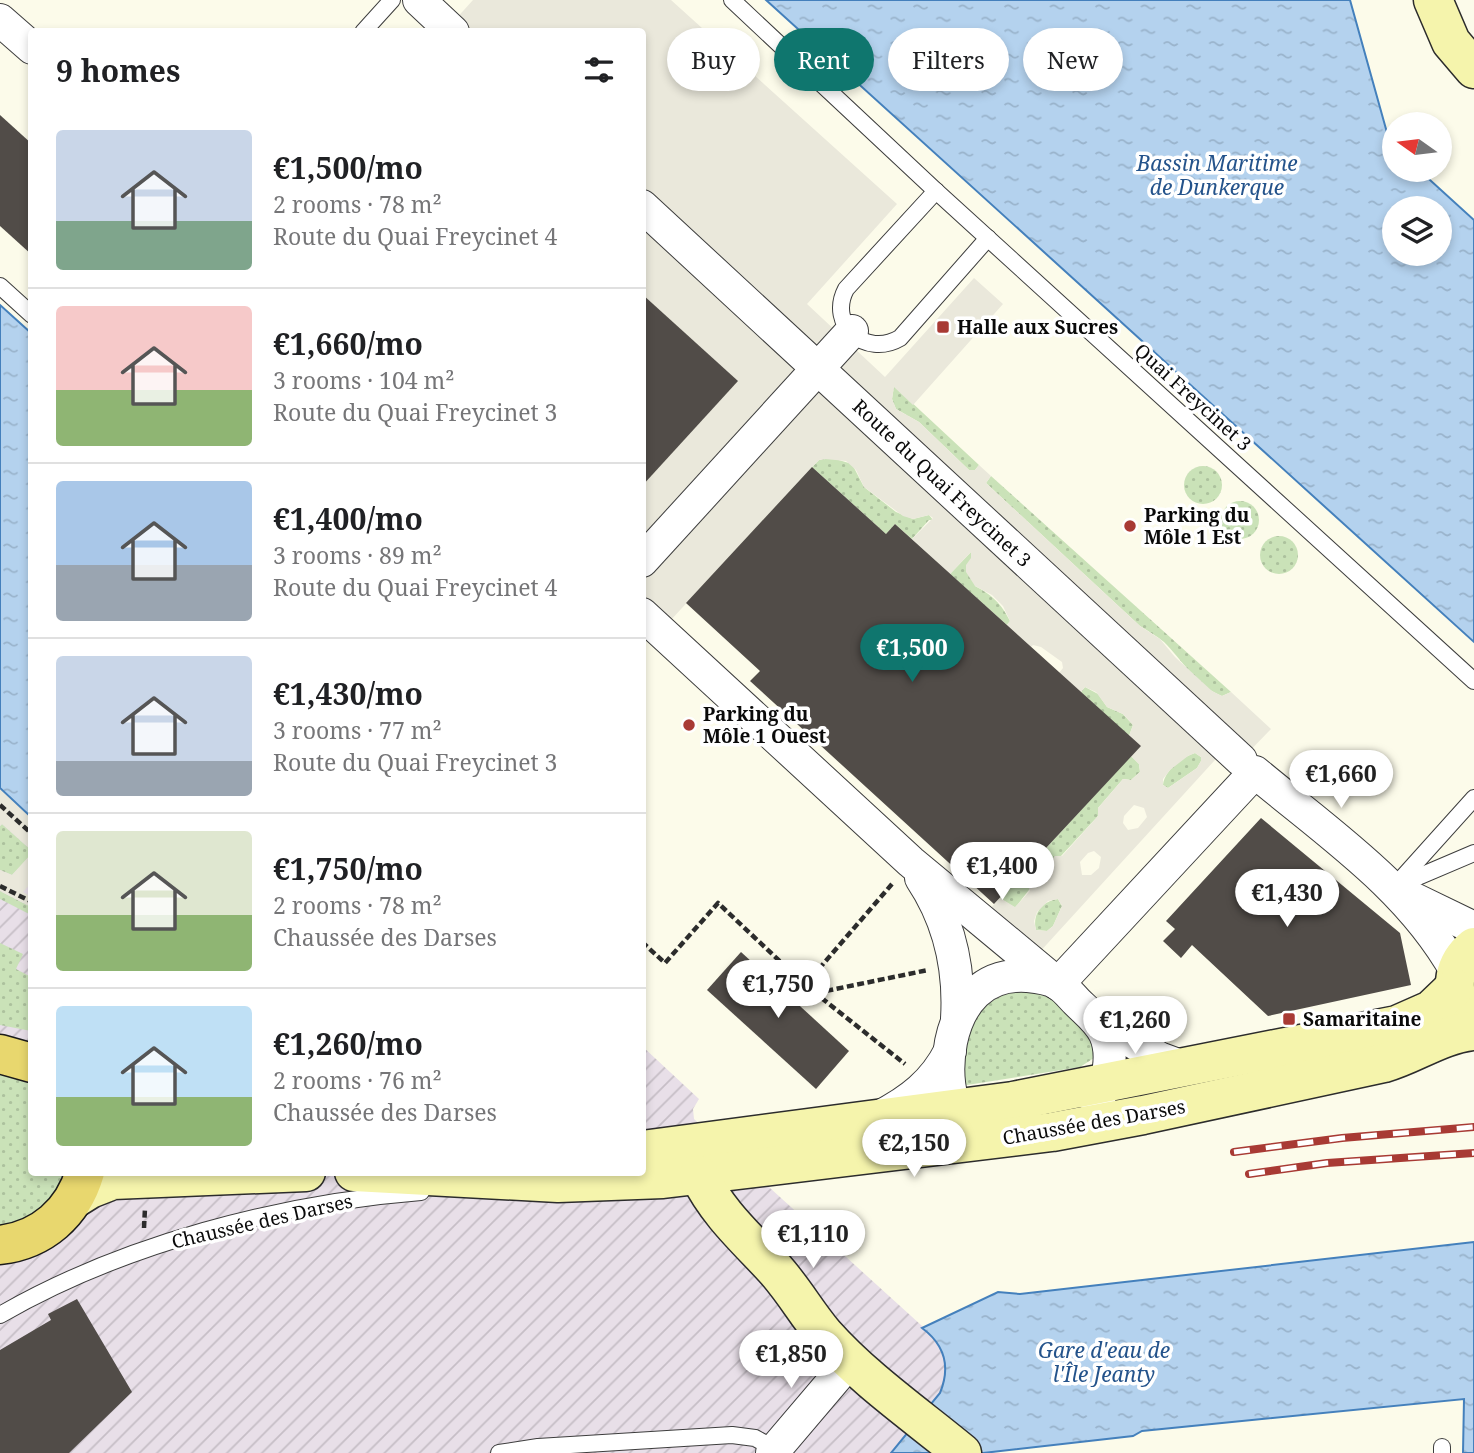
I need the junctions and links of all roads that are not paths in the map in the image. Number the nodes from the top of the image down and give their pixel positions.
1 (392, 0) edge
2 (419, 0) edge
3 (732, 0) edge
4 (1433, 0) edge
5 (0, 20) edge
6 (367, 28) edge
7 (449, 28) edge
8 (28, 44) edge
9 (1474, 69) edge
10 (936, 191) junction
11 (646, 210) edge
12 (988, 238) junction
13 (0, 286) edge
14 (28, 310) edge
15 (852, 331) junction
16 (818, 369) junction
17 (646, 557) edge
18 (646, 618) edge
19 (1474, 681) edge
20 (1248, 766) junction
21 (1474, 798) edge
22 (1474, 853) edge
23 (911, 862) junction
24 (1394, 887) junction
25 (1474, 928) edge
26 (1461, 969) edge
27 (1058, 984) junction
28 (1094, 1018) junction
29 (957, 1019) junction
30 (1474, 1022) edge
31 (1474, 1031) edge
32 (950, 1051) junction
33 (0, 1055) edge
34 (28, 1062) edge
35 (1186, 1068) junction
36 (1105, 1084) junction
37 (955, 1109) junction
38 (874, 1120) junction
39 (1064, 1129) junction
40 (836, 1141) junction
41 (981, 1142) junction
42 (646, 1151) edge
43 (691, 1160) junction
44 (646, 1175) edge
45 (210, 1176) edge
46 (421, 1176) edge
47 (644, 1176) edge
48 (539, 1183) junction
49 (79, 1186) edge
50 (0, 1245) edge
51 (0, 1315) edge
52 (850, 1360) junction
53 (774, 1451) edge
54 (499, 1453) edge
55 (962, 1453) edge

1 - 6 lane
2 - 7 street
3 - 10 lane, Quai Freycinet 3
4 - 9 main road
5 - 8 street
10 - 12 lane, Quai Freycinet 3
10 - 15 lane
11 - 16 street, Route du Quai Freycinet 3
12 - 15 lane
12 - 19 lane, Quai Freycinet 3
13 - 14 lane
15 - 16 street
16 - 17 street
16 - 20 street, Route du Quai Freycinet 3
18 - 23 street
20 - 24 street, Route du Quai Freycinet 3
20 - 27 street
21 - 24 lane
22 - 24 lane
23 - 27 street
23 - 29 street
24 - 25 street, Route du Quai Freycinet 3
24 - 26 street, Route du Quai Freycinet 3
26 - 30 main road
26 - 35 main road, Chaussée des Darses
27 - 28 street
27 - 29 street
28 - 35 street
28 - 36 street
29 - 32 street
31 - 39 main road, Chaussée des Darses
32 - 37 street
32 - 38 street
33 - 34 main road
35 - 36 main road, Chaussée des Darses
36 - 37 main road, Chaussée des Darses
36 - 39 street
37 - 38 main road, Chaussée des Darses
37 - 41 street
38 - 40 main road, Chaussée des Darses
39 - 41 main road, Chaussée des Darses
40 - 41 main road, Chaussée des Darses
40 - 43 main road, Chaussée des Darses
42 - 43 main road, Chaussée des Darses
43 - 44 main road, Chaussée des Darses
43 - 52 main road
45 - 49 main road, Chaussée des Darses
46 - 48 main road, Chaussée des Darses
47 - 48 main road, Chaussée des Darses
48 - 51 lane, Chaussée des Darses
49 - 50 main road
52 - 53 street
52 - 55 main road
53 - 54 lane

